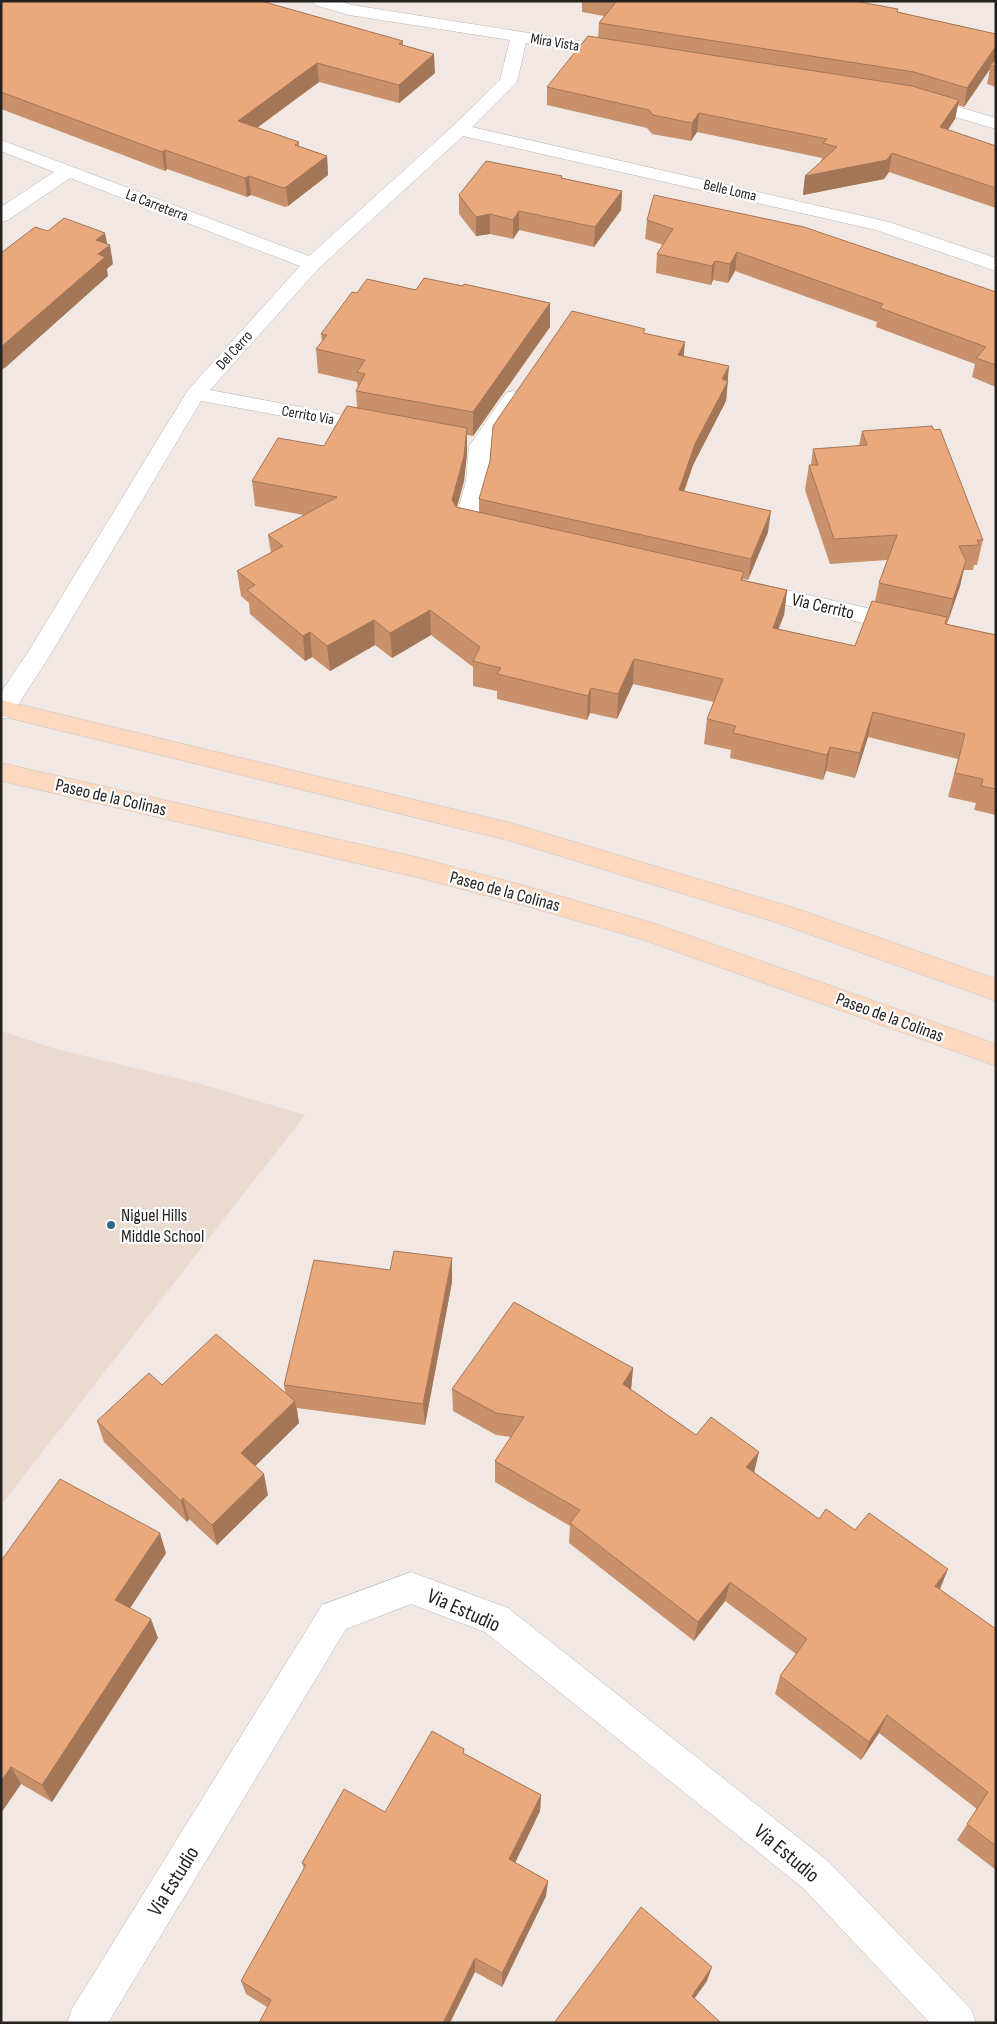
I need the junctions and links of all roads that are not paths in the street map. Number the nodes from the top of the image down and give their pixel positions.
1 (321, 1) edge
2 (519, 37) junction
3 (637, 55) edge
4 (902, 96) edge
5 (996, 124) edge
6 (459, 130) junction
7 (1, 145) edge
8 (68, 171) junction
9 (1, 216) edge
10 (312, 264) junction
11 (996, 265) edge
12 (523, 383) edge
13 (195, 394) junction
14 (391, 430) edge
15 (504, 534) edge
16 (726, 584) edge
17 (928, 630) edge
18 (2, 709) edge
19 (1, 772) edge
20 (996, 990) edge
21 (996, 1055) edge
22 (86, 2023) edge
23 (957, 2023) edge

1 - 2 street, Mira Vista
2 - 3 street, Mira Vista
2 - 6 street, Del Cerro
4 - 5 street
6 - 10 street, Del Cerro
6 - 11 street, Belle Loma
7 - 8 street, La Carreterra
8 - 9 street
8 - 10 street, La Carreterra
10 - 13 street, Del Cerro
12 - 15 street
13 - 14 street, Cerrito Via
13 - 18 street, Del Cerro
16 - 17 street, Via Cerrito
18 - 20 main road
19 - 21 main road, Paseo de la Colinas
22 - 23 street, Via Estudio

